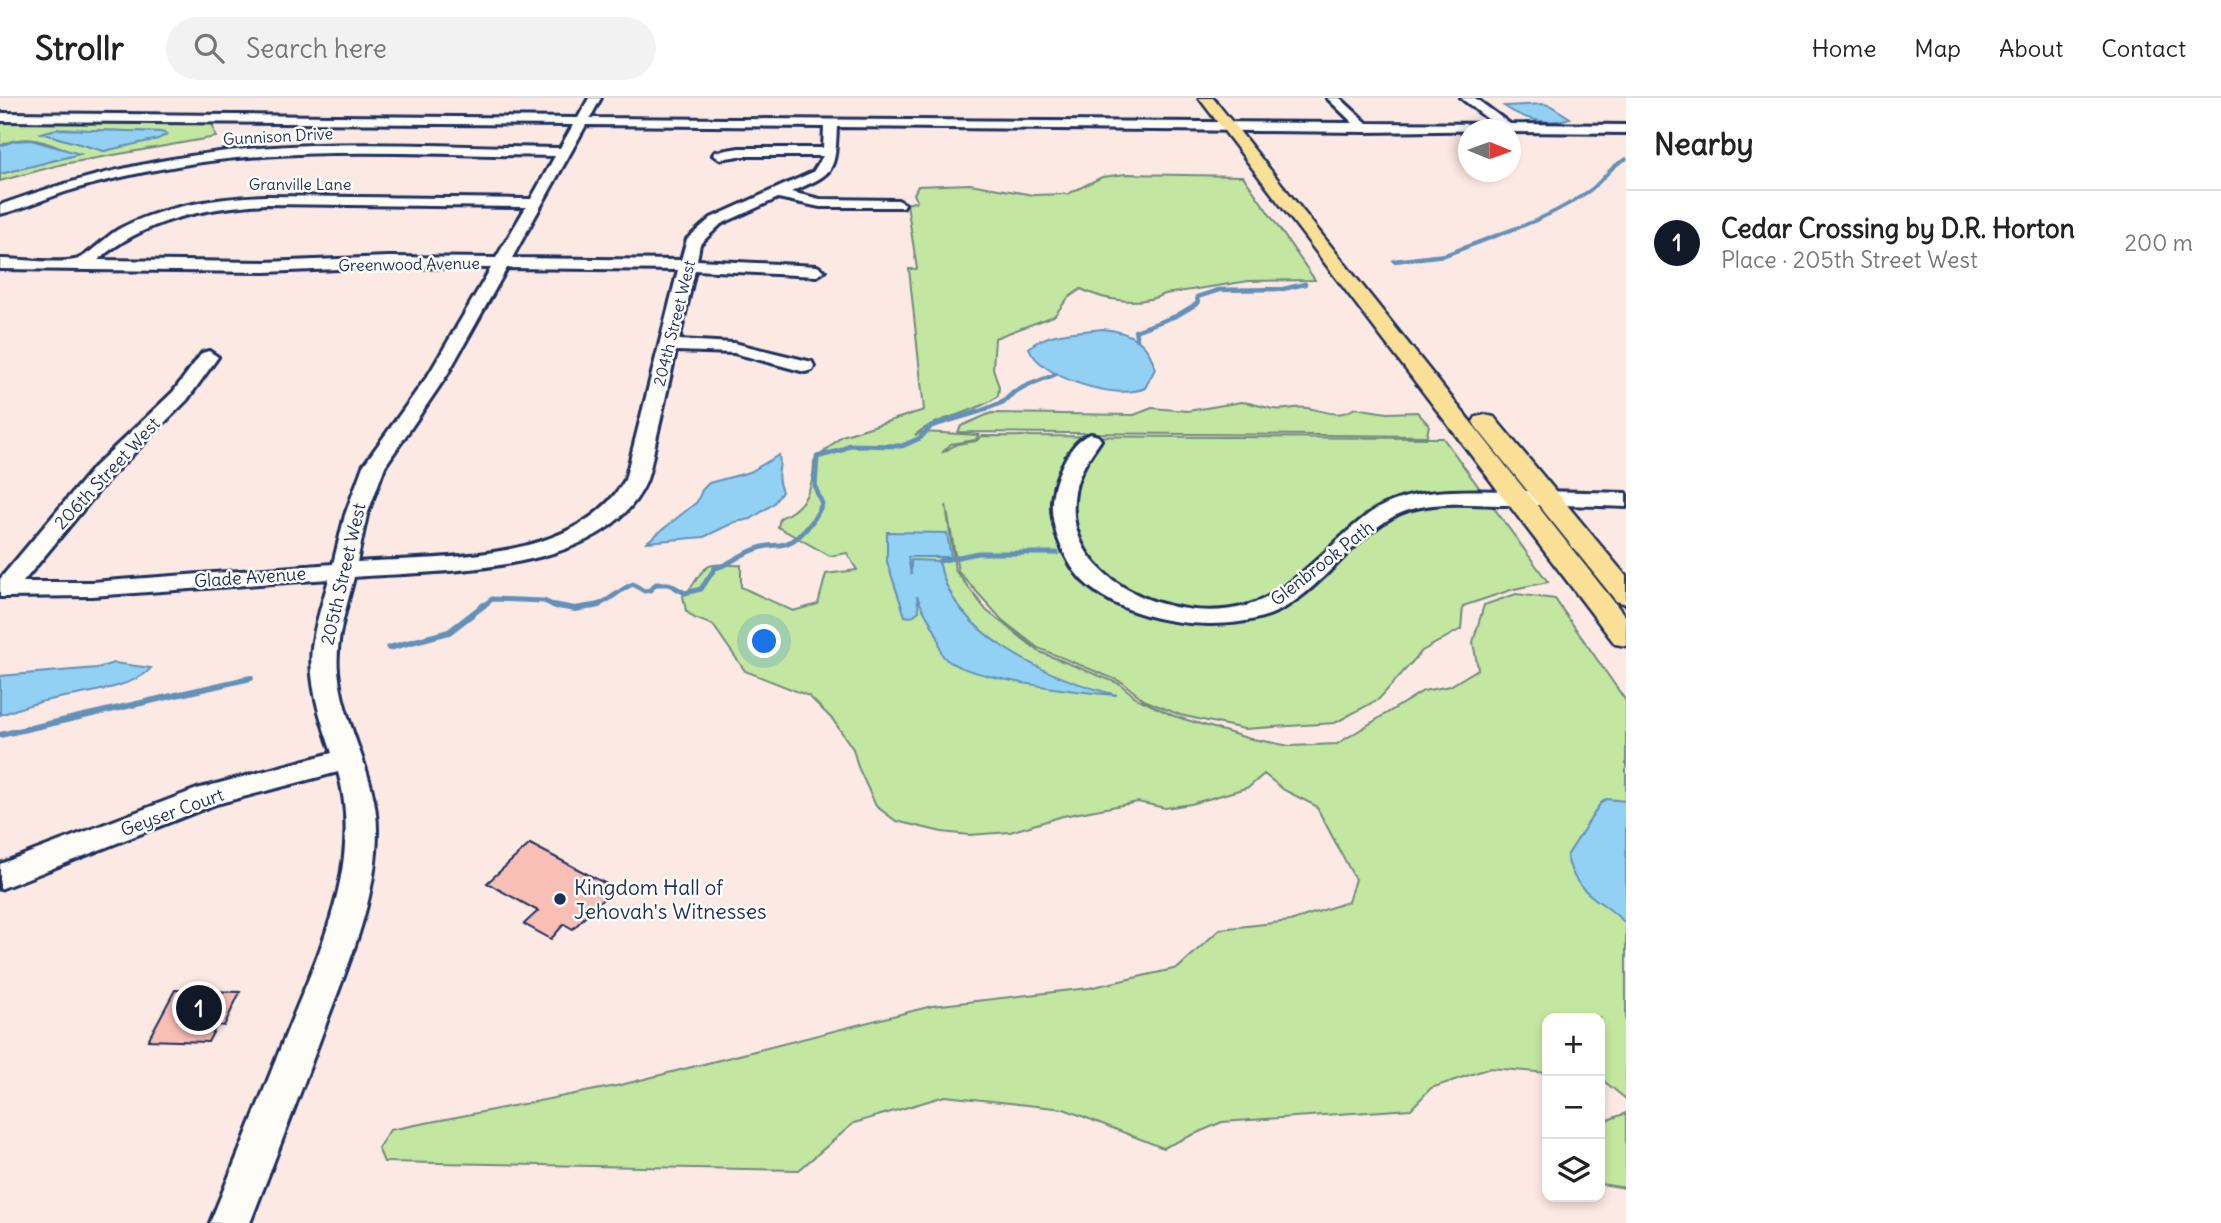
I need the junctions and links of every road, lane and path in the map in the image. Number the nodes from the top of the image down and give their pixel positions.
1 (595, 98) edge
2 (1206, 98) edge
3 (1222, 98) edge
4 (1333, 98) edge
5 (1466, 98) edge
6 (37, 104) dead end
7 (420, 106) dead end
8 (0, 117) edge
9 (15, 117) junction
10 (1495, 119) edge
11 (407, 120) junction
12 (582, 121) junction
13 (831, 123) junction
14 (1236, 127) junction
15 (1365, 128) junction
16 (1458, 128) edge
17 (1521, 128) edge
18 (1626, 129) edge
19 (565, 152) junction
20 (830, 152) junction
21 (720, 155) dead end
22 (778, 194) junction
23 (535, 203) junction
24 (898, 204) dead end
25 (0, 210) edge
26 (500, 263) junction
27 (0, 264) edge
28 (82, 265) junction
29 (687, 265) junction
30 (817, 271) dead end
31 (668, 345) junction
32 (209, 357) dead end
33 (804, 366) dead end
34 (1091, 440) dead end
35 (637, 475) joint
36 (1517, 498) junction
37 (1548, 498) junction
38 (1626, 500) edge
39 (343, 569) junction
40 (2, 590) edge
41 (1626, 595) edge
42 (1626, 637) edge
43 (348, 759) junction
44 (0, 877) edge
45 (245, 1187) joint
46 (230, 1223) edge

1 - 12 street, 205th Street West
2 - 14 main road
3 - 14 main road
4 - 15 street
5 - 10 street
6 - 9 street
7 - 11 street
8 - 9 street
9 - 11 street
11 - 12 street
12 - 13 street
12 - 19 street, 205th Street West
13 - 14 street
13 - 20 street
14 - 15 street
14 - 36 main road
14 - 37 main road
15 - 16 street
17 - 18 street
19 - 23 street, 205th Street West
19 - 25 street, Gunnison Drive
20 - 21 street
20 - 22 street, 204th Street West
22 - 24 street
22 - 29 street, 204th Street West
23 - 26 street, 205th Street West
23 - 28 street, Granville Lane
26 - 28 street, Greenwood Avenue
26 - 29 street, Greenwood Avenue
26 - 39 street, 205th Street West
27 - 28 street, Greenwood Avenue
29 - 30 street, Greenwood Avenue
29 - 31 street, 204th Street West
31 - 33 street
31 - 35 street, 204th Street West
32 - 40 street, 206th Street West
34 - 36 street, Glenbrook Path
35 - 39 street, Glade Avenue
36 - 37 street, Glenbrook Path
36 - 42 main road
37 - 38 street, Glenbrook Path
37 - 41 main road
39 - 40 street, Glade Avenue
39 - 43 street, 205th Street West
43 - 44 street, Geyser Court
43 - 45 street, 205th Street West
45 - 46 street

